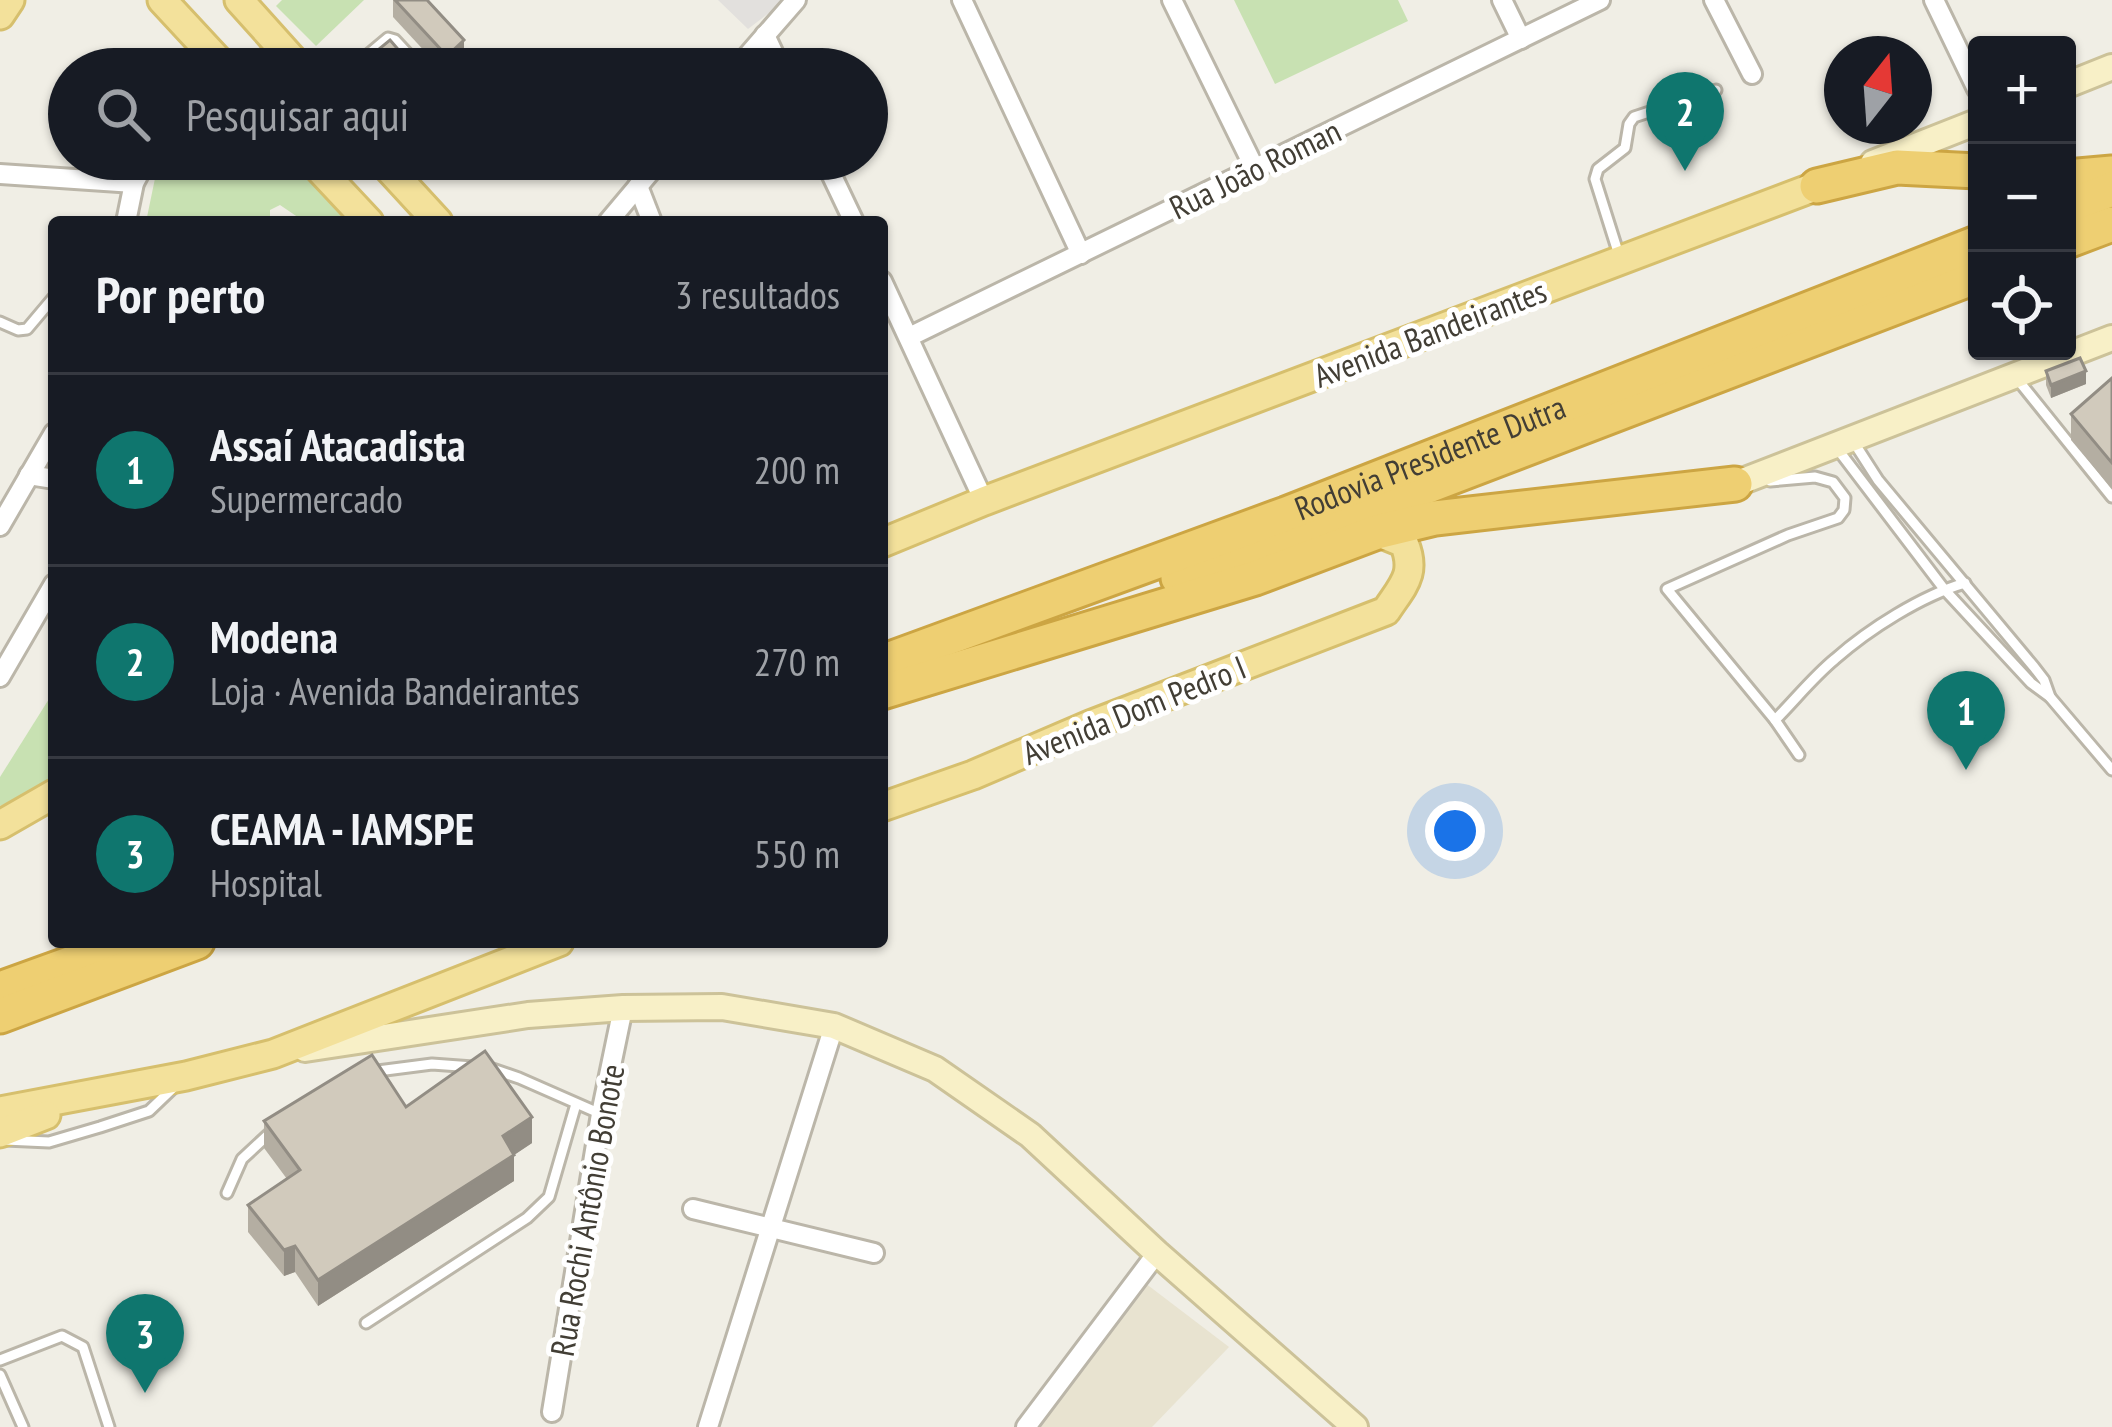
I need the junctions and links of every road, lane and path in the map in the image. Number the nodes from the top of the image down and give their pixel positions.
1 (10, 0) edge
2 (162, 0) edge
3 (239, 0) edge
4 (796, 0) edge
5 (962, 0) edge
6 (1172, 0) edge
7 (1502, 0) edge
8 (1600, 0) edge
9 (1714, 0) edge
10 (1934, 0) edge
11 (0, 15) edge
12 (764, 35) junction
13 (1521, 39) junction
14 (207, 48) edge
15 (282, 48) edge
16 (376, 48) edge
17 (402, 48) edge
18 (753, 48) edge
19 (770, 48) edge
20 (2112, 67) edge
21 (1968, 70) edge
22 (1752, 74) dead end
23 (2076, 82) edge
24 (1716, 89) dead end
25 (1968, 126) edge
26 (1255, 170) junction
27 (1968, 171) edge
28 (2112, 173) edge
29 (0, 174) edge
30 (2076, 176) edge
31 (48, 177) edge
32 (89, 180) edge
33 (136, 180) edge
34 (330, 180) edge
35 (399, 180) edge
36 (643, 180) edge
37 (834, 180) edge
38 (134, 183) junction
39 (638, 186) junction
40 (1817, 186) junction
41 (2112, 190) edge
42 (2076, 204) edge
43 (125, 216) edge
44 (363, 216) edge
45 (432, 216) edge
46 (613, 216) edge
47 (650, 216) edge
48 (851, 216) edge
49 (2112, 224) edge
50 (2076, 238) edge
51 (1968, 246) edge
52 (1081, 254) junction
53 (1621, 260) junction
54 (1968, 279) edge
55 (888, 293) edge
56 (48, 304) edge
57 (0, 322) edge
58 (909, 337) junction
59 (2112, 338) edge
60 (2014, 376) junction
61 (1843, 442) junction
62 (48, 443) edge
63 (29, 475) junction
64 (48, 478) edge
65 (1735, 484) junction
66 (2112, 497) edge
67 (984, 501) junction
68 (0, 526) edge
69 (1377, 532) junction
70 (888, 541) edge
71 (1965, 583) junction
72 (1944, 589) junction
73 (48, 594) edge
74 (888, 660) edge
75 (0, 677) edge
76 (888, 686) edge
77 (888, 686) edge
78 (2050, 697) junction
79 (1775, 720) junction
80 (1799, 754) dead end
81 (2112, 770) edge
82 (48, 797) edge
83 (888, 805) edge
84 (0, 825) edge
85 (113, 948) edge
86 (181, 948) edge
87 (544, 948) edge
88 (0, 988) edge
89 (623, 1008) junction
90 (0, 1016) edge
91 (834, 1026) junction
92 (273, 1054) junction
93 (186, 1076) junction
94 (357, 1076) edge
95 (98, 1094) junction
96 (576, 1104) junction
97 (0, 1111) edge
98 (601, 1114) junction
99 (276, 1129) edge
100 (0, 1137) edge
101 (227, 1193) dead end
102 (693, 1209) dead end
103 (770, 1226) junction
104 (874, 1252) dead end
105 (1157, 1253) junction
106 (366, 1323) dead end
107 (0, 1360) edge
108 (0, 1375) edge
109 (552, 1412) dead end
110 (23, 1427) edge
111 (109, 1427) edge
112 (708, 1427) edge
113 (1026, 1427) edge
114 (1355, 1427) edge

1 - 11 main road
2 - 14 main road
3 - 15 main road
4 - 12 street
5 - 52 street
6 - 26 street
7 - 13 street
8 - 13 street, Rua João Roman
9 - 22 street
10 - 21 street
12 - 18 street
12 - 19 street
13 - 26 street, Rua João Roman
16 - 17 lane
20 - 23 main road
24 - 53 lane
25 - 40 main road, Avenida Bandeirantes
26 - 52 street, Rua João Roman
27 - 40 highway
28 - 30 highway
29 - 31 street
32 - 38 street
33 - 38 street
34 - 44 main road
35 - 45 main road
36 - 39 street
37 - 48 street
38 - 43 street
39 - 46 street
39 - 47 street
40 - 53 main road, Avenida Bandeirantes
41 - 42 highway
49 - 50 highway
51 - 74 highway, Rodovia Presidente Dutra
52 - 58 street, Rua João Roman
53 - 67 main road, Avenida Bandeirantes
54 - 76 highway, Rodovia Presidente Dutra
55 - 58 street
56 - 57 lane
58 - 67 street
59 - 60 main road
60 - 61 main road
60 - 66 lane
61 - 65 main road
61 - 71 lane
61 - 72 lane
62 - 63 street
63 - 64 street
63 - 68 street
65 - 69 highway
65 - 79 lane
67 - 70 main road, Avenida Bandeirantes
69 - 77 highway
69 - 83 main road, Avenida Dom Pedro I
71 - 72 lane
71 - 78 lane
72 - 78 lane
72 - 79 lane
73 - 75 street
78 - 81 lane
79 - 80 lane
82 - 84 main road
85 - 88 highway
86 - 90 highway
87 - 92 main road
89 - 91 main road
89 - 92 main road
89 - 98 street, Rua Rochi Antônio Bonote
91 - 103 street
91 - 105 main road
92 - 93 main road
93 - 95 main road
93 - 100 lane
94 - 96 lane
95 - 97 main road
95 - 100 main road
96 - 98 lane
96 - 106 lane
98 - 109 street, Rua Rochi Antônio Bonote
99 - 101 lane
102 - 103 street
103 - 104 street
103 - 112 street
105 - 113 street
105 - 114 main road
107 - 111 lane
108 - 110 lane

